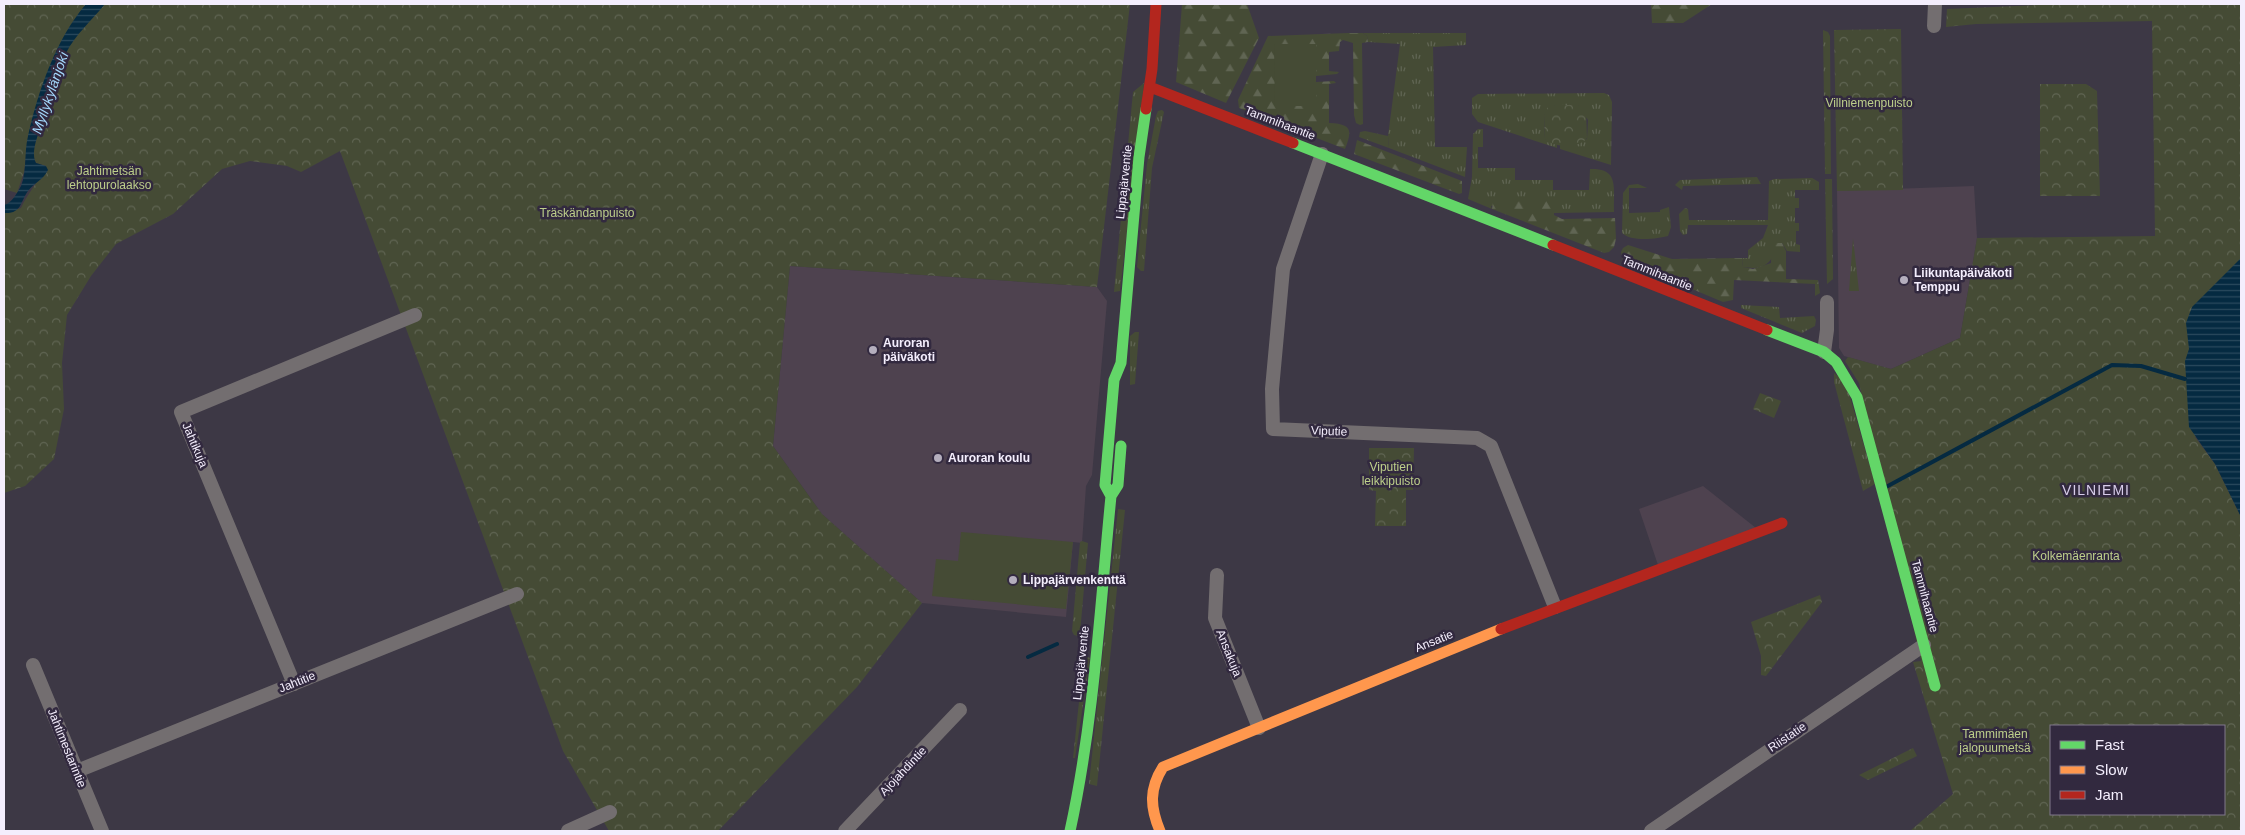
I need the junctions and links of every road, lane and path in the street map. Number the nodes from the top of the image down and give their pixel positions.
1 (1156, 4) edge
2 (1935, 4) edge
3 (1934, 26) dead end
4 (1150, 87) junction
5 (1322, 154) junction
6 (1827, 302) dead end
7 (415, 315) dead end
8 (1824, 352) junction
9 (1121, 363) junction
10 (1125, 395) dead end
11 (1122, 437) dead end
12 (1111, 496) junction
13 (1782, 523) dead end
14 (1217, 575) dead end
15 (517, 594) dead end
16 (1555, 607) junction
17 (1924, 645) junction
18 (33, 665) dead end
19 (294, 684) junction
20 (1935, 686) dead end
21 (960, 710) dead end
22 (1259, 728) junction
23 (77, 771) junction
24 (610, 812) dead end
25 (102, 831) edge
26 (568, 831) edge
27 (845, 831) edge
28 (1070, 831) edge
29 (1160, 831) edge
30 (1651, 831) edge

1 - 4 street, Lippajärventie
2 - 3 street
4 - 5 street, Tammihaantie
4 - 9 street, Lippajärventie
5 - 8 street, Tammihaantie
5 - 16 street, Viputie
6 - 8 street
7 - 19 street, Jahtikuja
8 - 17 street, Tammihaantie
9 - 10 street, Lippajärventie
9 - 12 street, Lippajärventie
11 - 12 street, Lippajärventie
12 - 28 street, Lippajärventie
13 - 16 street, Ansatie
14 - 22 street, Ansakuja
15 - 19 street, Jahtitie
16 - 22 street, Ansatie
17 - 20 street, Tammihaantie
17 - 30 street, Riistatie
18 - 23 street, Jahtimestarintie
19 - 23 street, Jahtitie
21 - 27 street, Ajojahdintie
22 - 29 street, Ansatie
23 - 25 street, Jahtimestarintie
24 - 26 street

